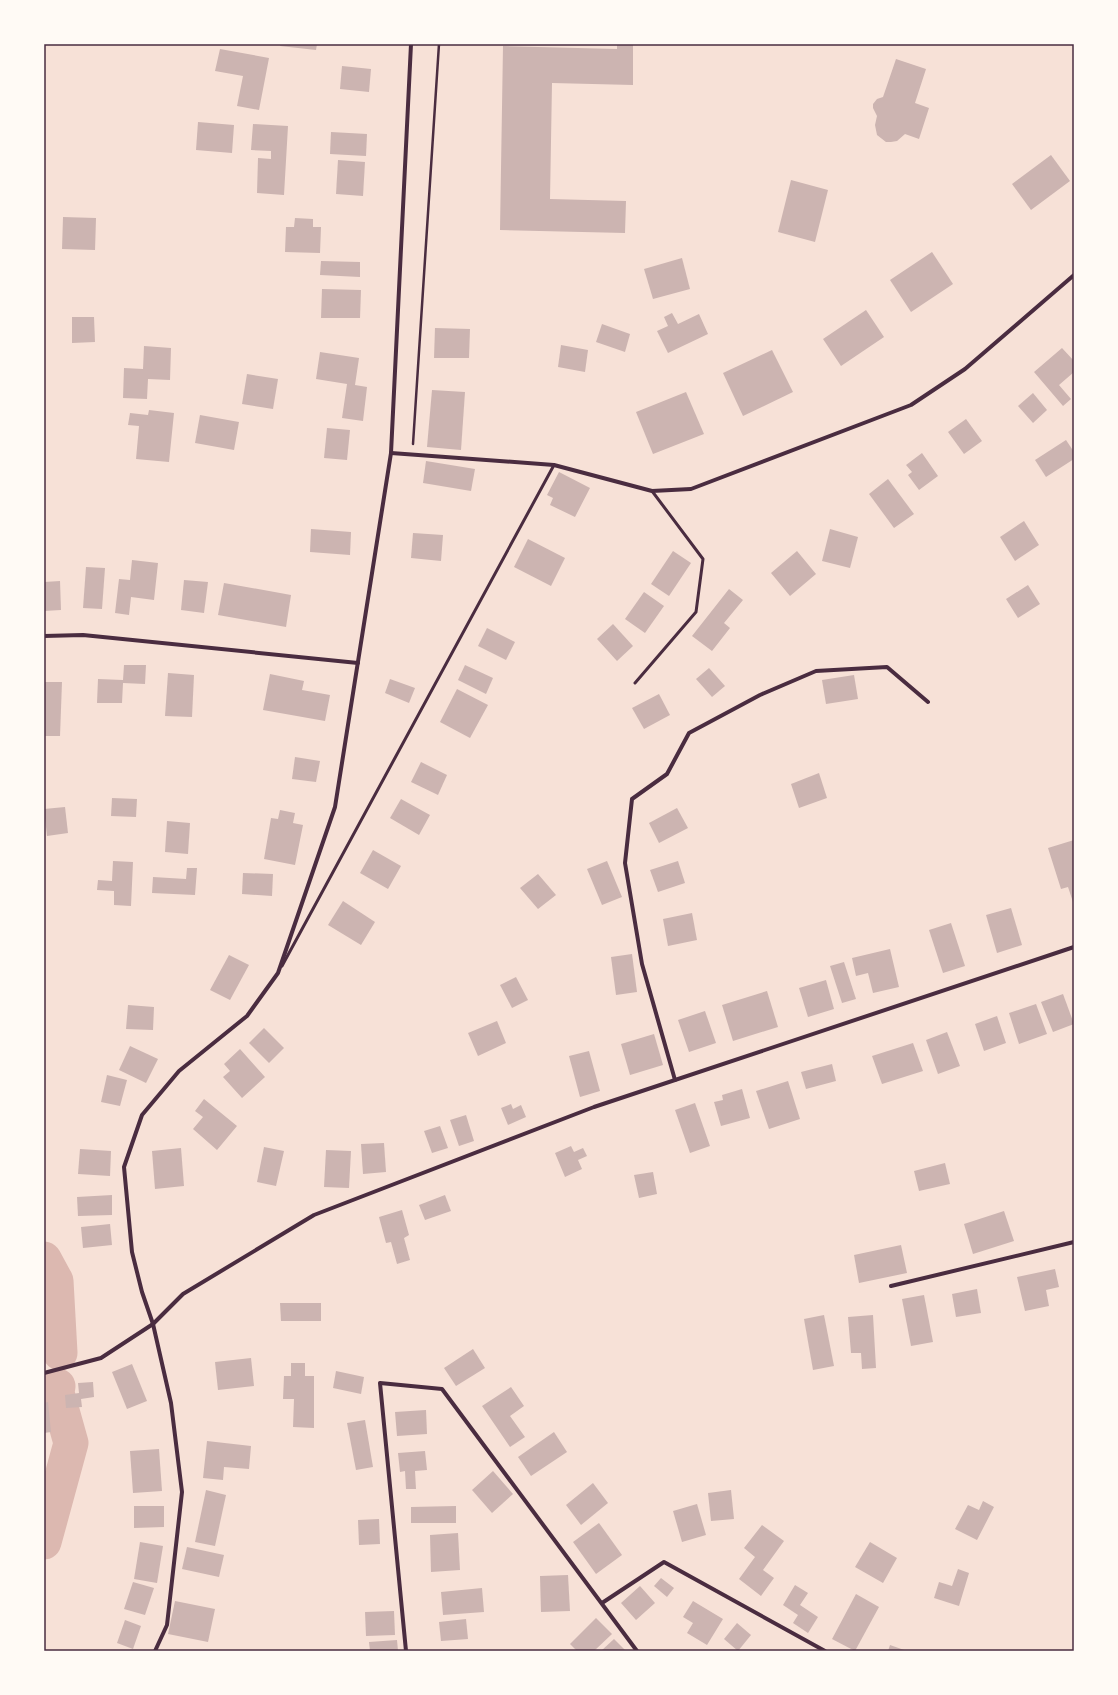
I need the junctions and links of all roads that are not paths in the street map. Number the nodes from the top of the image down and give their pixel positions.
1 (411, 44) edge
2 (1074, 275) edge
3 (391, 453) junction
4 (554, 465) junction
5 (652, 491) junction
6 (44, 636) edge
7 (358, 663) junction
8 (635, 683) dead end
9 (928, 702) dead end
10 (1074, 947) edge
11 (278, 973) junction
12 (675, 1080) junction
13 (1074, 1242) edge
14 (891, 1286) dead end
15 (153, 1324) junction
16 (44, 1373) edge
17 (602, 1603) junction
18 (154, 1651) edge
19 (406, 1651) edge
20 (637, 1651) edge
21 (826, 1651) edge

1 - 3 street
2 - 5 street
3 - 4 street
3 - 7 street
4 - 5 street
4 - 11 lane
5 - 8 lane
6 - 7 street
7 - 11 street
9 - 12 street
10 - 12 street
11 - 15 street
12 - 15 street
13 - 14 street
15 - 16 street
15 - 18 street
17 - 19 street
17 - 20 street
17 - 21 street

